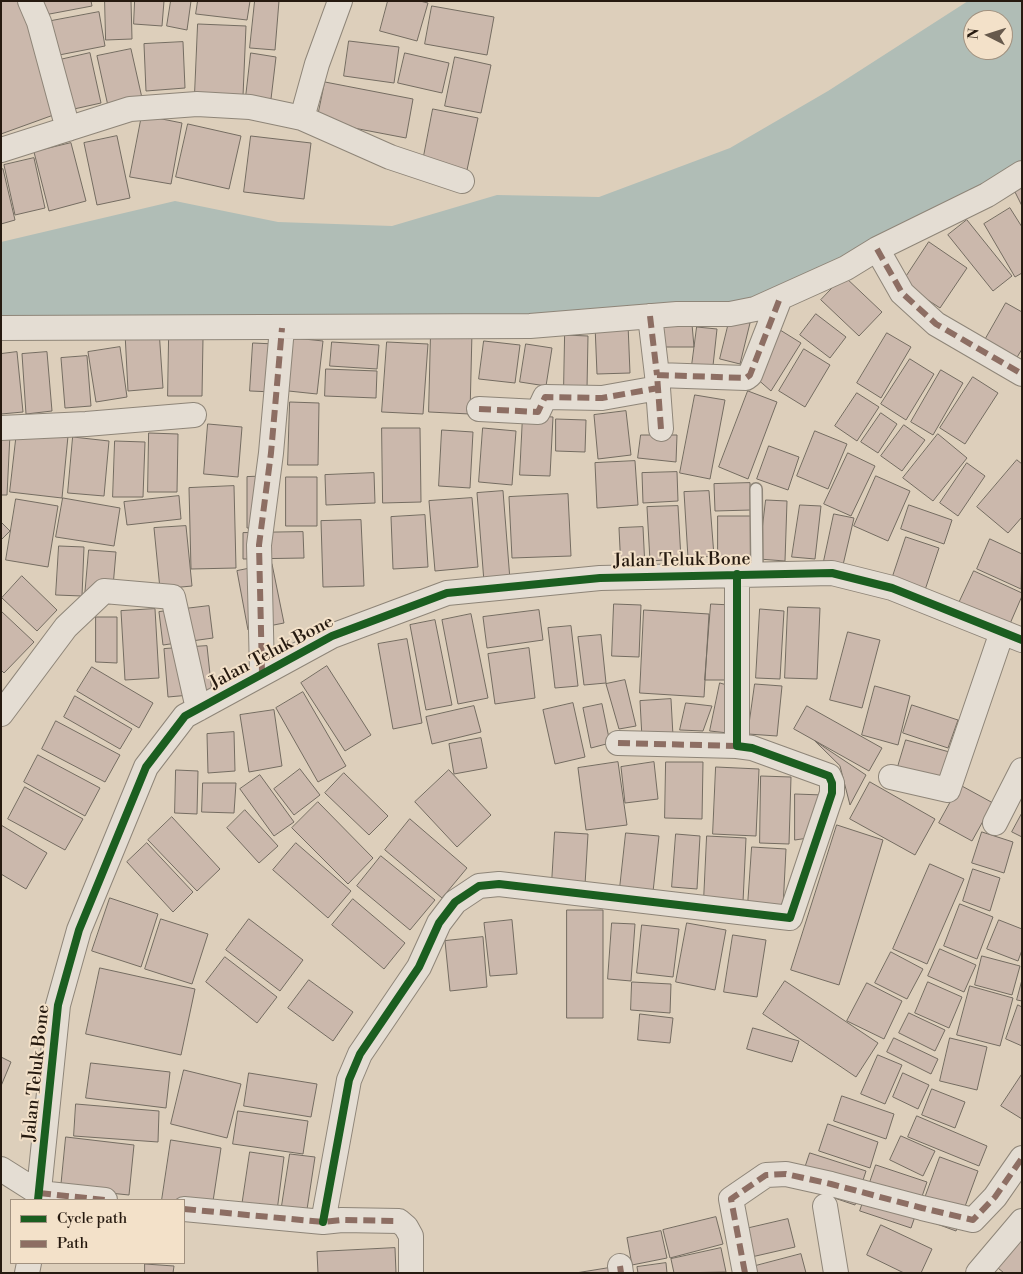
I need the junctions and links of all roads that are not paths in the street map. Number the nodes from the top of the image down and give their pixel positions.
1 (30, 1) edge
2 (340, 1) edge
3 (302, 118) junction
4 (68, 129) junction
5 (1, 150) edge
6 (1022, 173) edge
7 (462, 181) dead end
8 (877, 249) junction
9 (780, 298) junction
10 (650, 316) junction
11 (1, 328) edge
12 (282, 328) junction
13 (1022, 374) edge
14 (657, 382) junction
15 (479, 409) dead end
16 (194, 415) dead end
17 (1, 428) edge
18 (661, 429) dead end
19 (756, 489) dead end
20 (747, 574) junction
21 (1012, 636) edge
22 (262, 674) junction
23 (198, 709) junction
24 (1, 714) edge
25 (618, 743) dead end
26 (738, 746) junction
27 (1022, 770) edge
28 (891, 777) dead end
29 (996, 823) dead end
30 (1022, 1158) edge
31 (1, 1169) edge
32 (39, 1197) edge
33 (83, 1199) edge
34 (825, 1206) dead end
35 (185, 1209) edge
36 (1022, 1221) edge
37 (323, 1222) junction
38 (411, 1273) edge
39 (745, 1273) edge
40 (836, 1273) edge
41 (978, 1273) edge

1 - 4 street
2 - 3 street
3 - 4 street
3 - 7 street
4 - 5 street
6 - 8 street
8 - 9 street
8 - 13 street
9 - 10 street
9 - 14 street
10 - 12 street
10 - 14 street
11 - 12 street
12 - 22 street
14 - 15 street
14 - 18 street
16 - 17 street
19 - 20 lane
20 - 21 street, Jalan Teluk Bone
20 - 22 street, Jalan Teluk Bone
20 - 26 street
21 - 28 street
22 - 23 street, Jalan Teluk Bone
23 - 24 street
23 - 32 street, Jalan Teluk Bone
25 - 26 street
26 - 37 street
27 - 29 street
30 - 39 street
31 - 32 street
32 - 33 street
34 - 40 street
35 - 37 street
36 - 41 street
37 - 38 street

